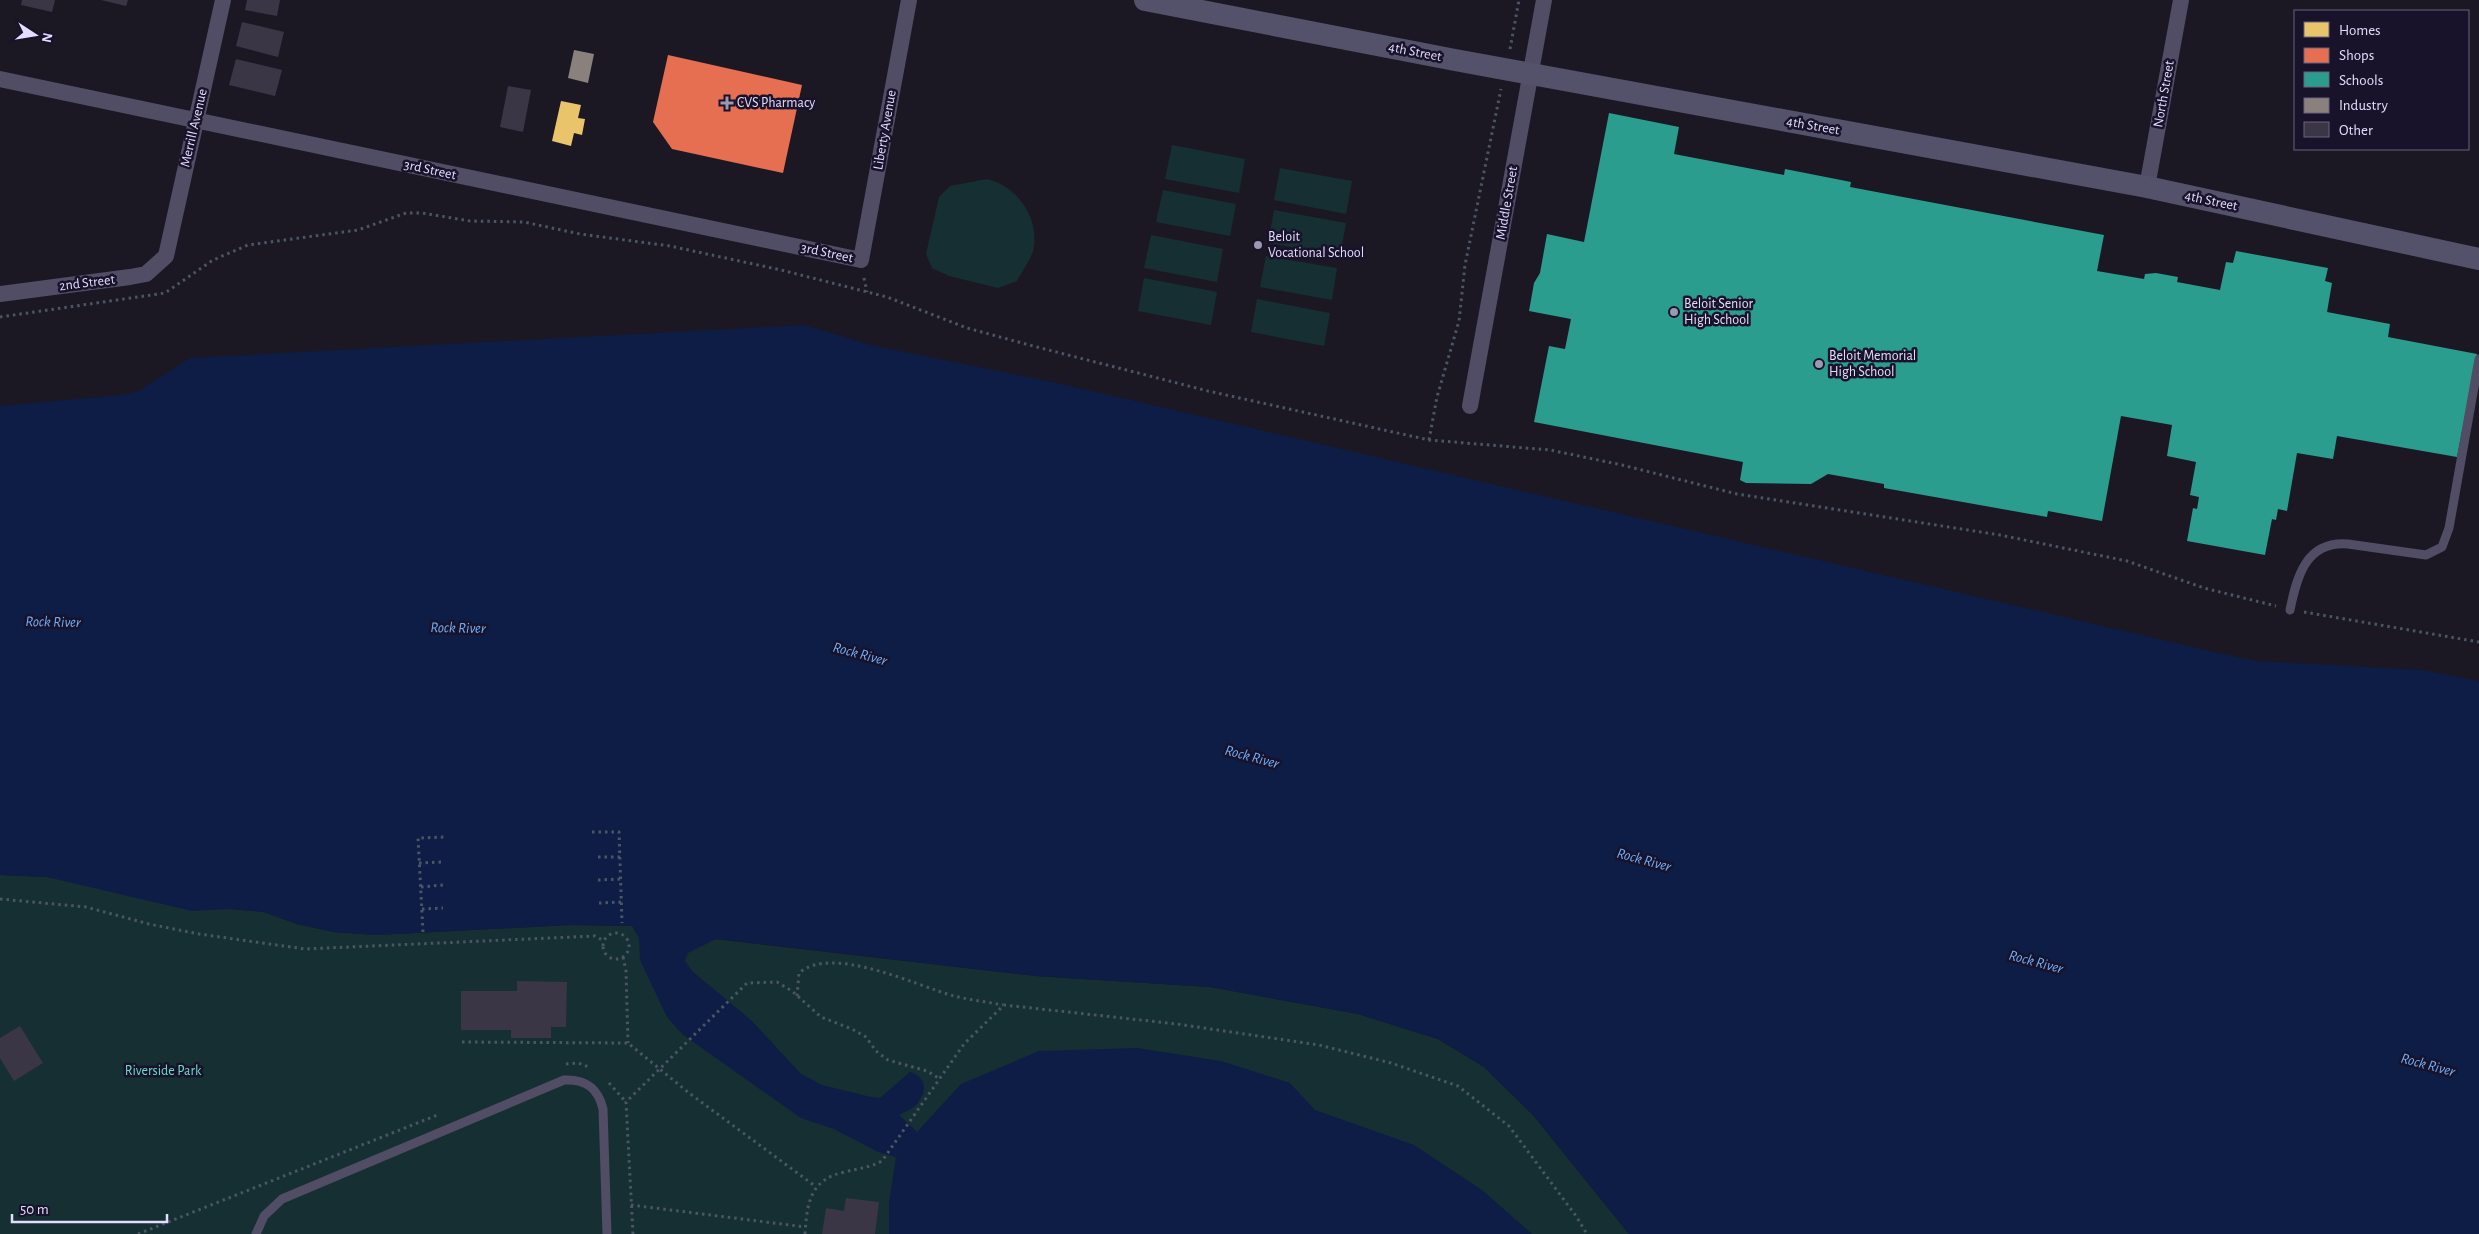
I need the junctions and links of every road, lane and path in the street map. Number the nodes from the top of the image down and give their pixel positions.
1 (223, 0) edge
2 (909, 0) edge
3 (1145, 0) edge
4 (1519, 0) edge
5 (1544, 0) edge
6 (2181, 0) edge
7 (1506, 69) junction
8 (1531, 74) junction
9 (0, 79) edge
10 (196, 121) junction
11 (2147, 187) junction
12 (166, 256) joint
13 (861, 260) joint
14 (2479, 260) edge
15 (0, 294) edge
16 (0, 318) edge
17 (2479, 359) edge
18 (1470, 406) dead end
19 (1429, 440) junction
20 (2290, 610) junction
21 (2479, 642) edge
22 (592, 832) dead end
23 (446, 837) dead end
24 (598, 857) dead end
25 (620, 857) junction
26 (442, 862) dead end
27 (419, 863) junction
28 (621, 879) junction
29 (598, 880) dead end
30 (443, 885) dead end
31 (421, 887) junction
32 (0, 899) edge
33 (622, 902) junction
34 (599, 903) dead end
35 (444, 908) dead end
36 (422, 909) junction
37 (622, 924) dead end
38 (423, 932) dead end
39 (604, 940) junction
40 (623, 957) junction
41 (797, 996) junction
42 (1004, 1005) junction
43 (462, 1042) dead end
44 (628, 1043) junction
45 (660, 1070) junction
46 (940, 1079) junction
47 (814, 1186) junction
48 (631, 1205) junction
49 (805, 1227) junction
50 (256, 1234) edge
51 (607, 1234) edge
52 (633, 1234) edge
53 (805, 1234) edge
54 (1587, 1234) edge

1 - 10 street, Merrill Avenue
2 - 13 street, Liberty Avenue
3 - 7 street, 4th Street
4 - 7 path
5 - 8 street, Middle Street
6 - 11 street, North Street
7 - 8 street, 4th Street
7 - 19 path
8 - 11 street, 4th Street
8 - 18 street, Middle Street
9 - 10 street, 3rd Street
10 - 12 street, Merrill Avenue
10 - 13 street, 3rd Street
11 - 14 street, 4th Street
12 - 15 street, 2nd Street
16 - 19 path
17 - 20 lane
19 - 20 path
20 - 21 path
22 - 25 path
23 - 27 path
24 - 25 path
25 - 28 path
26 - 27 path
27 - 31 path
28 - 29 path
28 - 33 path
30 - 31 path
31 - 36 path
32 - 39 path
33 - 34 path
33 - 37 path
35 - 36 path
36 - 38 path
39 - 40 path
39 - 40 path
40 - 44 path
41 - 42 path
41 - 45 path
41 - 46 path
42 - 46 path
42 - 54 path
43 - 44 path
44 - 45 path
45 - 47 path
45 - 48 path
46 - 47 path
47 - 49 path
48 - 49 path
48 - 52 path
49 - 53 path
50 - 51 lane

